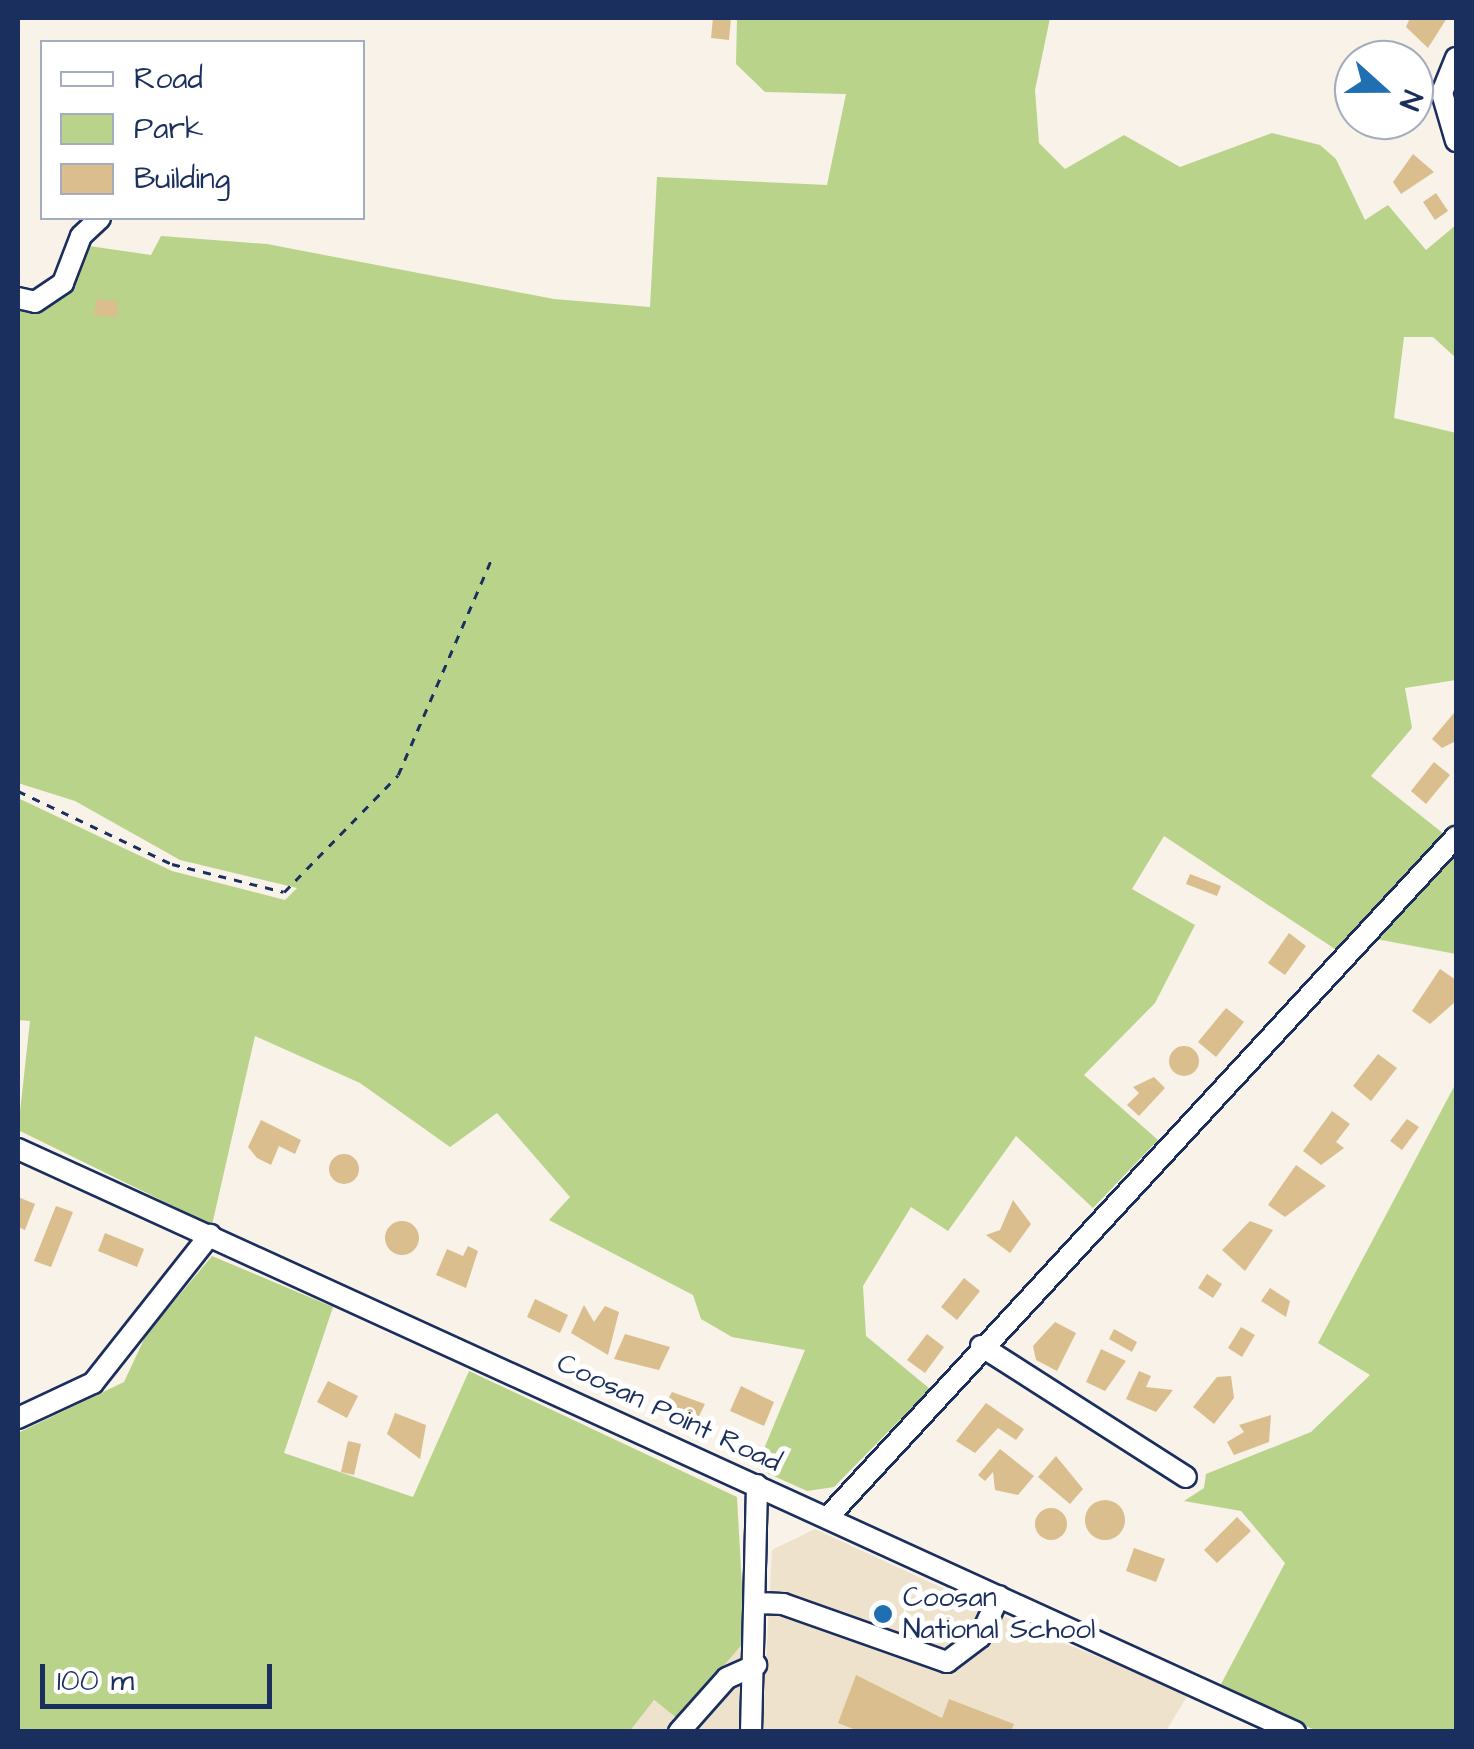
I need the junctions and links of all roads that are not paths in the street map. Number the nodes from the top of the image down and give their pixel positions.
1 (1456, 58) edge
2 (1456, 141) edge
3 (98, 220) edge
4 (18, 298) edge
5 (1456, 836) edge
6 (18, 1149) edge
7 (210, 1236) junction
8 (981, 1346) junction
9 (18, 1418) edge
10 (1186, 1478) dead end
11 (757, 1485) junction
12 (828, 1516) junction
13 (999, 1596) junction
14 (756, 1604) junction
15 (756, 1665) junction
16 (679, 1732) edge
17 (751, 1732) edge
18 (1295, 1732) edge

1 - 2 street
3 - 4 street
5 - 8 street
6 - 7 street, Coosan Point Road
7 - 9 street
7 - 11 street, Coosan Point Road
8 - 10 street
8 - 12 street
11 - 12 street, Coosan Point Road
11 - 14 street
12 - 13 street, Coosan Point Road
13 - 14 street
13 - 18 street, Coosan Point Road
14 - 15 street
15 - 16 street
15 - 17 street

